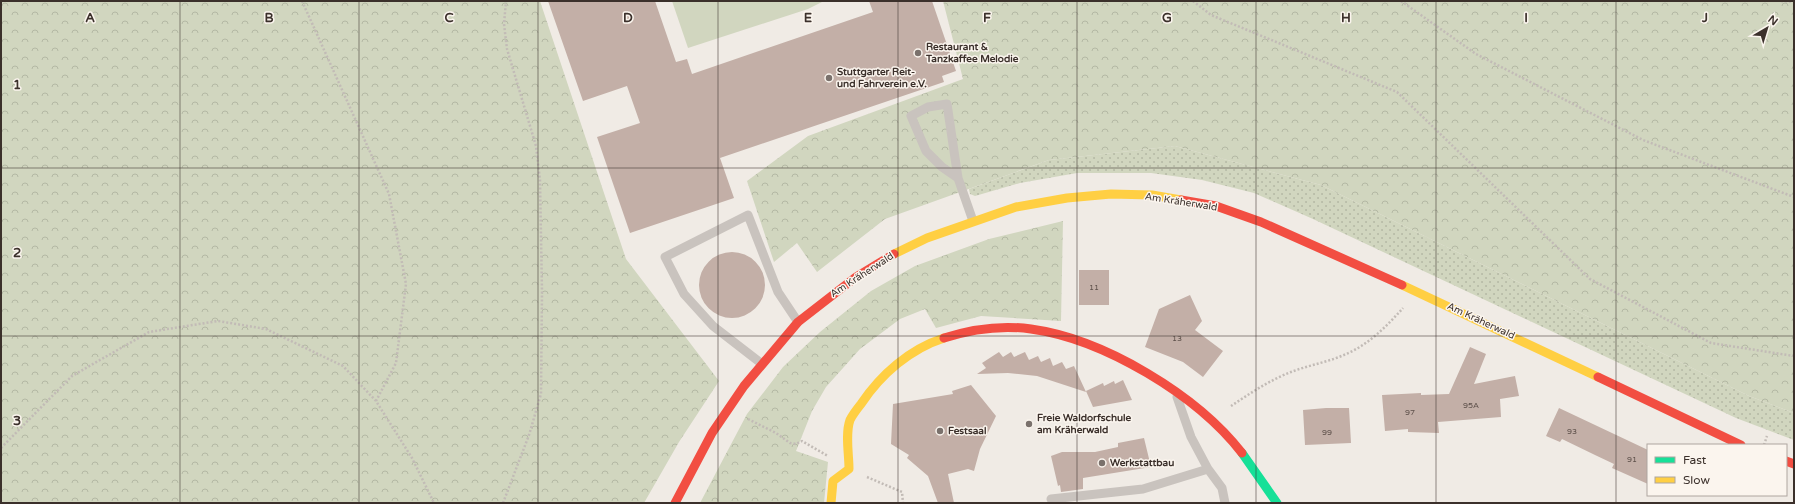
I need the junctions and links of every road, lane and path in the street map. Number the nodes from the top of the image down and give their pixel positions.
1 (302, 1) edge
2 (506, 1) edge
3 (1194, 1) edge
4 (1401, 1) edge
5 (1781, 1) edge
6 (1794, 2) edge
7 (958, 178) junction
8 (1794, 197) edge
9 (973, 221) junction
10 (1404, 306) dead end
11 (798, 322) junction
12 (1794, 356) edge
13 (762, 364) junction
14 (1175, 390) junction
15 (376, 401) junction
16 (743, 416) dead end
17 (1212, 419) junction
18 (1767, 436) dead end
19 (1739, 444) edge
20 (1763, 444) edge
21 (1, 448) edge
22 (849, 469) junction
23 (1208, 469) junction
24 (1051, 499) dead end
25 (434, 503) edge
26 (503, 503) edge
27 (675, 503) edge
28 (831, 503) edge
29 (903, 503) edge
30 (1225, 503) edge
31 (1278, 503) edge

1 - 15 path
2 - 26 path
3 - 12 path
4 - 8 path
5 - 6 path
7 - 7 lane
7 - 9 lane
9 - 11 main road, Am Kräherwald
9 - 19 main road, Am Kräherwald
10 - 17 path
11 - 13 main road, Am Kräherwald
11 - 13 lane
13 - 27 main road, Am Kräherwald
14 - 17 main road
14 - 22 main road
14 - 23 lane
15 - 21 path
15 - 25 path
16 - 22 path
17 - 31 main road
18 - 20 path
22 - 28 main road
22 - 29 path
23 - 24 lane
23 - 30 lane

